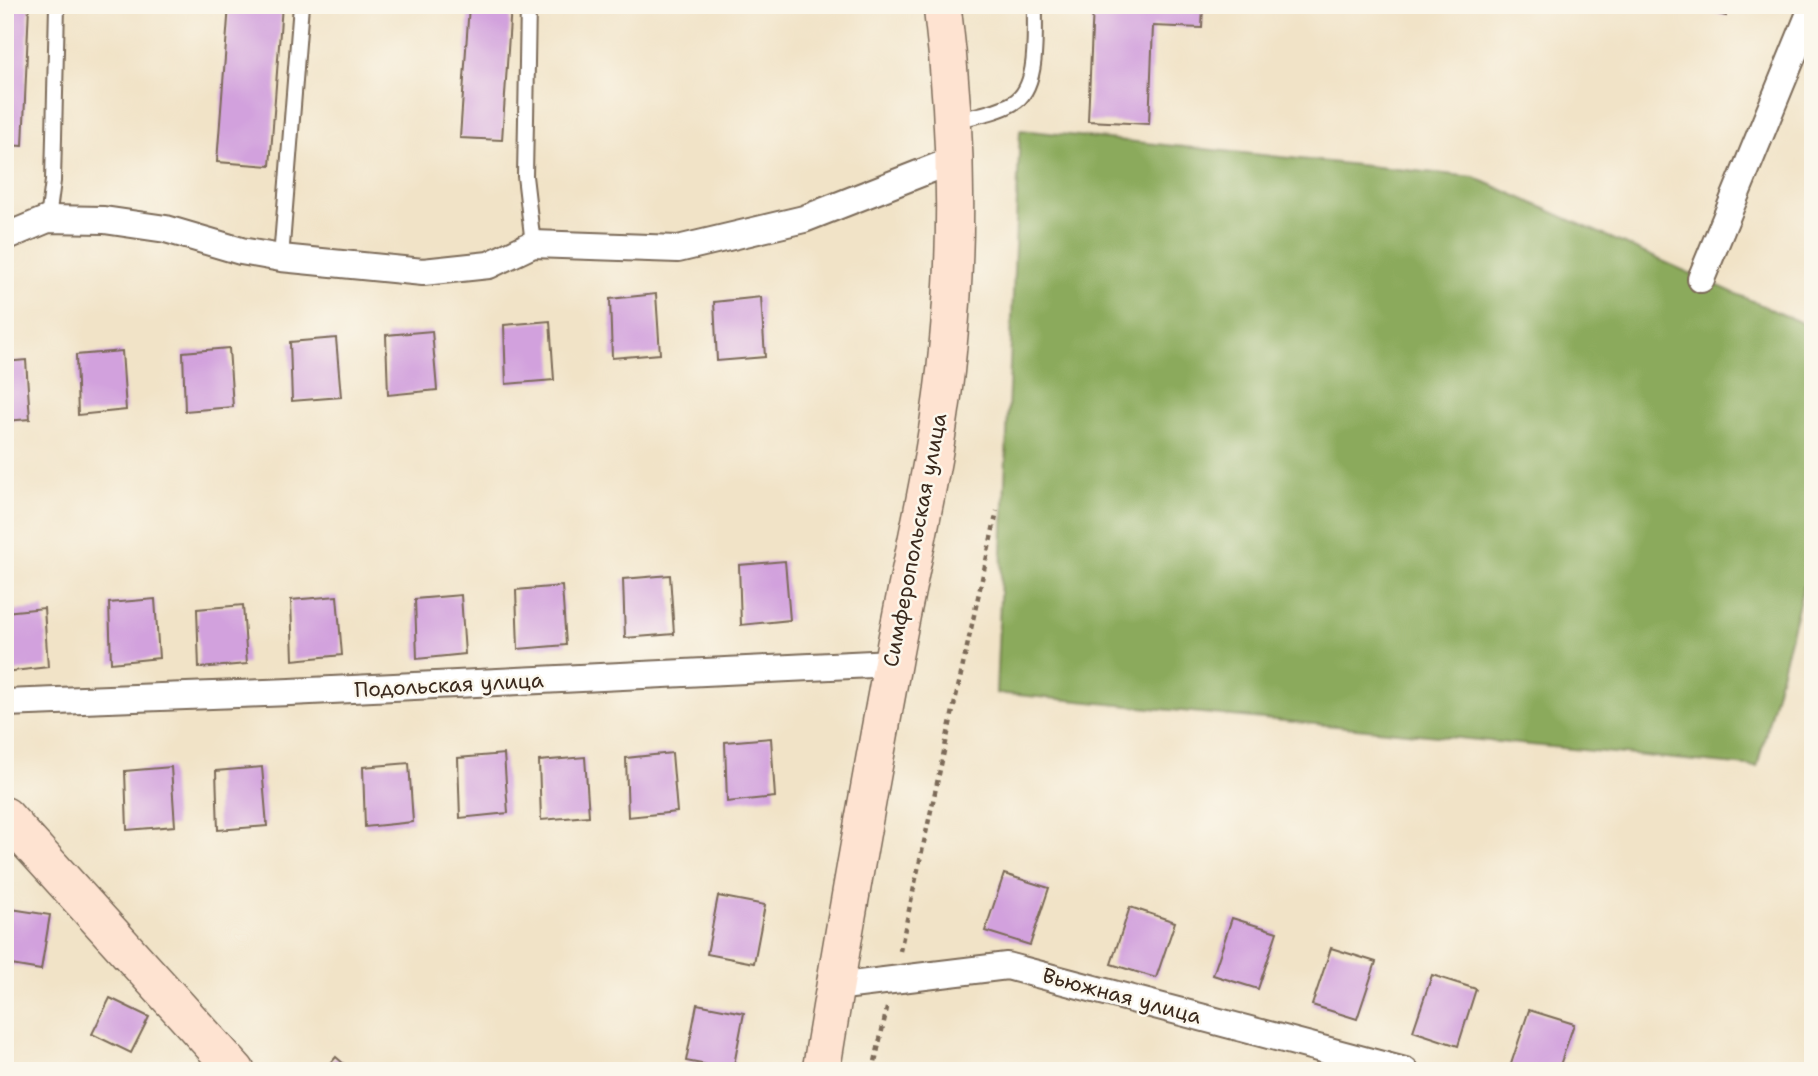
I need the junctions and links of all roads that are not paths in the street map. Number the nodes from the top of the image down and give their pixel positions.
1 (57, 5) edge
2 (301, 5) edge
3 (528, 5) edge
4 (942, 5) edge
5 (1035, 5) edge
6 (1813, 6) edge
7 (953, 121) junction
8 (954, 160) junction
9 (48, 219) junction
10 (5, 237) edge
11 (533, 244) junction
12 (281, 258) junction
13 (1701, 279) dead end
14 (892, 663) junction
15 (5, 703) edge
16 (5, 816) edge
17 (835, 987) junction
18 (236, 1071) edge
19 (821, 1071) edge
20 (1405, 1071) edge

1 - 9 lane
2 - 12 lane
3 - 11 lane
4 - 7 street, Симферопольская улица
5 - 7 lane
6 - 13 street
7 - 8 street, Симферопольская улица
8 - 11 street
8 - 14 street, Симферопольская улица
9 - 10 street
9 - 12 street
11 - 12 street
14 - 15 street, Подольская улица
14 - 17 street, Симферопольская улица
16 - 18 street
17 - 19 street, Симферопольская улица
17 - 20 street, Вьюжная улица

